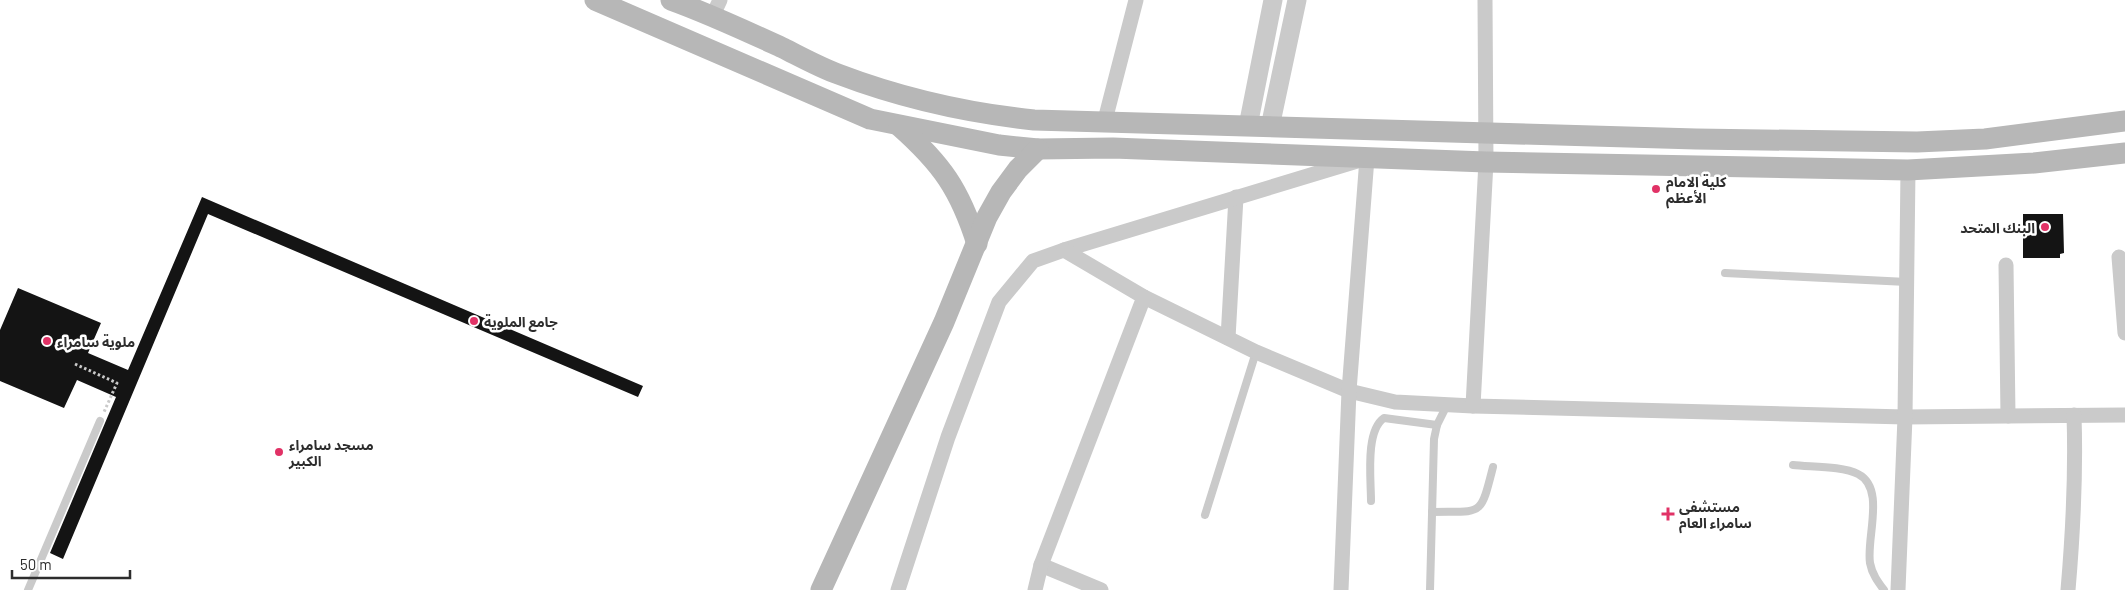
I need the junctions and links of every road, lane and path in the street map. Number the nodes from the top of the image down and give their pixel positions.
1 (595, 0) edge
2 (671, 0) edge
3 (1136, 0) edge
4 (1273, 0) edge
5 (1297, 0) edge
6 (1485, 0) edge
7 (717, 8) edge
8 (753, 34) junction
9 (739, 64) junction
10 (1105, 120) junction
11 (2125, 122) edge
12 (899, 126) junction
13 (1248, 126) junction
14 (1270, 127) junction
15 (1486, 132) junction
16 (1038, 149) junction
17 (2125, 153) edge
18 (1367, 158) junction
19 (1486, 162) junction
20 (1908, 170) junction
21 (1236, 197) junction
22 (977, 244) junction
23 (1064, 250) junction
24 (2119, 257) dead end
25 (2006, 265) dead end
26 (1725, 273) dead end
27 (1907, 282) junction
28 (1144, 297) junction
29 (2125, 333) edge
30 (1228, 338) junction
31 (1256, 352) junction
32 (75, 364) dead end
33 (1349, 392) junction
34 (1447, 405) junction
35 (1473, 406) junction
36 (2125, 415) edge
37 (2008, 416) junction
38 (2074, 416) junction
39 (1905, 417) junction
40 (100, 421) joint
41 (1437, 425) junction
42 (1793, 465) dead end
43 (1493, 467) dead end
44 (1371, 501) dead end
45 (1432, 512) junction
46 (1205, 515) dead end
47 (1041, 566) junction
48 (28, 590) edge
49 (821, 590) edge
50 (898, 590) edge
51 (1035, 590) edge
52 (1101, 590) edge
53 (1341, 590) edge
54 (1430, 590) edge
55 (1884, 590) edge
56 (1898, 590) edge
57 (2068, 590) edge

1 - 9 main road
2 - 7 main road
3 - 10 street
4 - 13 street
5 - 14 street
6 - 15 street
7 - 8 main road
8 - 9 main road
8 - 10 main road
9 - 12 main road
10 - 13 main road
11 - 15 main road
12 - 16 main road
12 - 22 main road
13 - 14 main road
14 - 15 main road
15 - 19 street
16 - 18 main road
16 - 22 main road
17 - 20 main road
18 - 19 main road
18 - 21 street
18 - 33 street
19 - 20 main road
19 - 35 street
20 - 27 street
21 - 23 street
21 - 30 street
22 - 49 main road
23 - 28 street
23 - 50 street
24 - 29 street
25 - 37 street
26 - 27 lane
27 - 39 street
28 - 30 street
28 - 47 street
30 - 31 street
31 - 33 street
31 - 46 lane
32 - 40 path
33 - 34 street
33 - 53 street
34 - 35 street
34 - 41 lane
35 - 39 street
36 - 38 street
37 - 38 street
37 - 39 street
38 - 57 street
39 - 56 street
40 - 48 lane
41 - 44 lane
41 - 45 lane
42 - 55 lane
43 - 45 lane
45 - 54 lane
47 - 51 street
47 - 52 street

